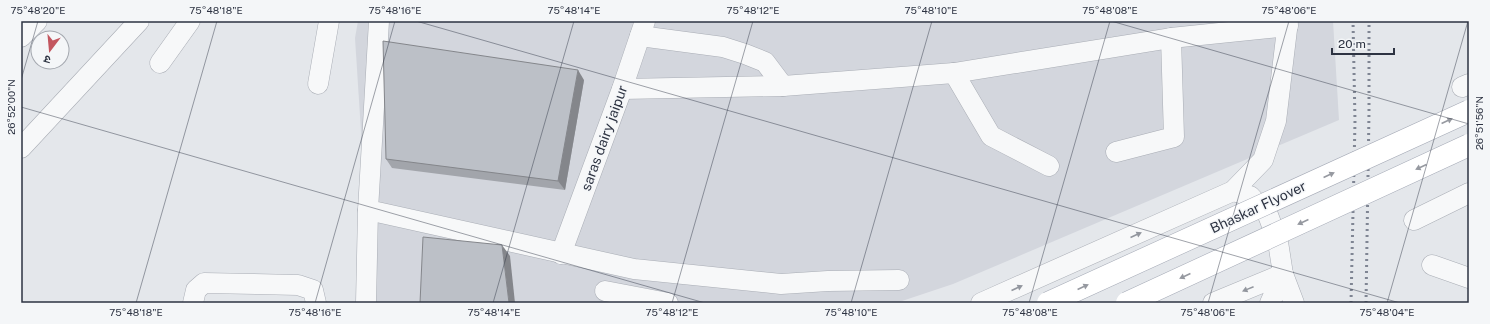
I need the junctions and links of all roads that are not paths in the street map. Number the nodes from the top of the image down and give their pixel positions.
1 (37, 21) edge
2 (139, 21) edge
3 (190, 21) edge
4 (329, 21) edge
5 (379, 21) edge
6 (1288, 23) edge
7 (642, 28) edge
8 (21, 37) edge
9 (1172, 38) junction
10 (160, 63) dead end
11 (954, 73) junction
12 (318, 84) dead end
13 (783, 86) junction
14 (622, 89) junction
15 (1469, 110) edge
16 (1469, 145) edge
17 (21, 148) edge
18 (1116, 152) dead end
19 (1049, 166) dead end
20 (1233, 191) junction
21 (1469, 193) edge
22 (368, 210) junction
23 (1414, 220) dead end
24 (561, 254) junction
25 (1432, 265) dead end
26 (1283, 274) junction
27 (1469, 278) edge
28 (899, 280) dead end
29 (605, 290) dead end
30 (193, 303) edge
31 (316, 303) edge
32 (366, 303) edge
33 (668, 303) edge
34 (981, 303) edge
35 (1048, 303) edge
36 (1127, 303) edge
37 (1213, 303) edge
38 (1270, 303) edge
39 (1294, 303) edge

1 - 8 street
2 - 17 street
3 - 10 street
4 - 12 street
5 - 22 street
6 - 9 street
6 - 20 street
7 - 13 street
7 - 14 street, saras dairy jaipur
9 - 11 street
9 - 18 street
11 - 13 street
11 - 19 street
13 - 14 street
14 - 24 street, saras dairy jaipur
35 -> 15 main road, Bhaskar Flyover, bridge
16 -> 36 main road, bridge
20 - 26 street
34 -> 20 street
21 - 23 street
22 - 24 street
22 - 32 street
24 - 28 street
25 - 27 street
26 -> 37 street
26 - 38 street
26 - 39 street
29 - 33 street
30 - 31 street

